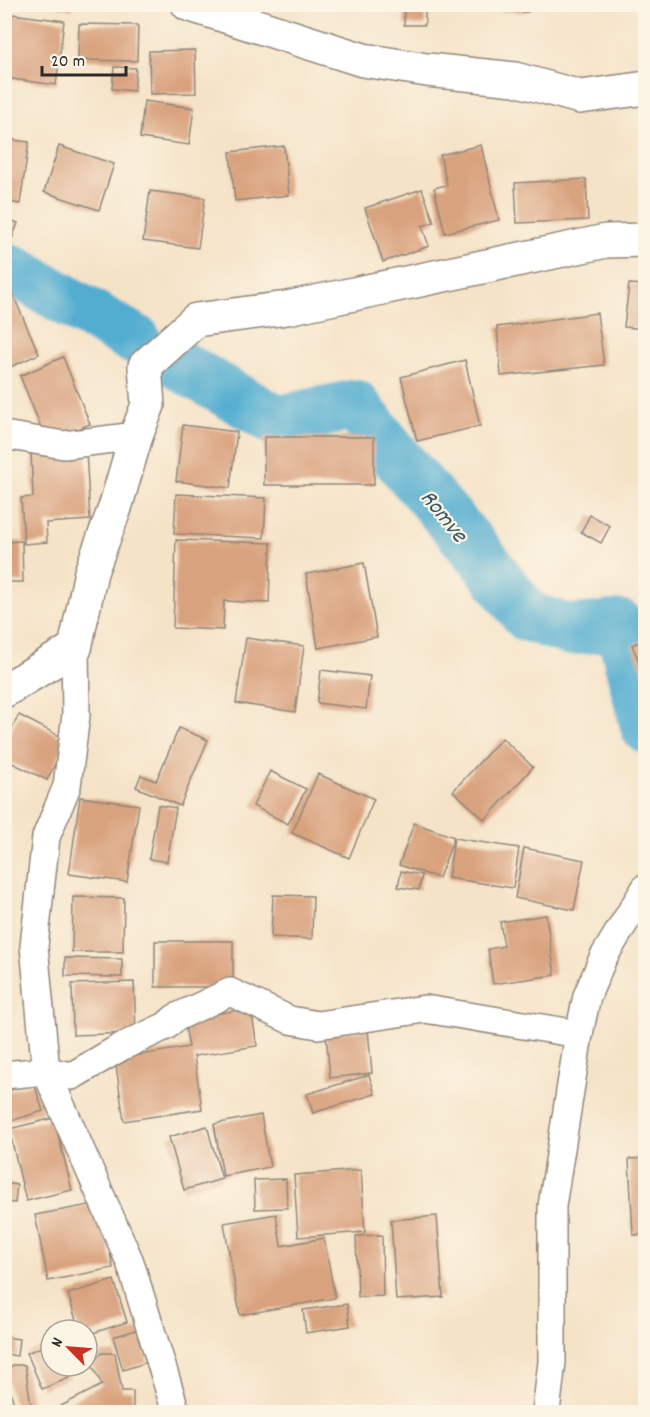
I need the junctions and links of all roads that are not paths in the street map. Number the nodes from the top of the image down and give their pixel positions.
1 (188, 4) edge
2 (645, 88) edge
3 (645, 240) edge
4 (4, 435) edge
5 (136, 436) junction
6 (75, 648) junction
7 (4, 691) edge
8 (645, 887) edge
9 (579, 1034) junction
10 (46, 1071) junction
11 (4, 1075) edge
12 (176, 1413) edge
13 (546, 1413) edge

1 - 2 street
3 - 5 street
4 - 5 street
5 - 6 street
6 - 7 street
6 - 10 street
8 - 9 street
9 - 10 street
9 - 13 street
10 - 11 street
10 - 12 street

